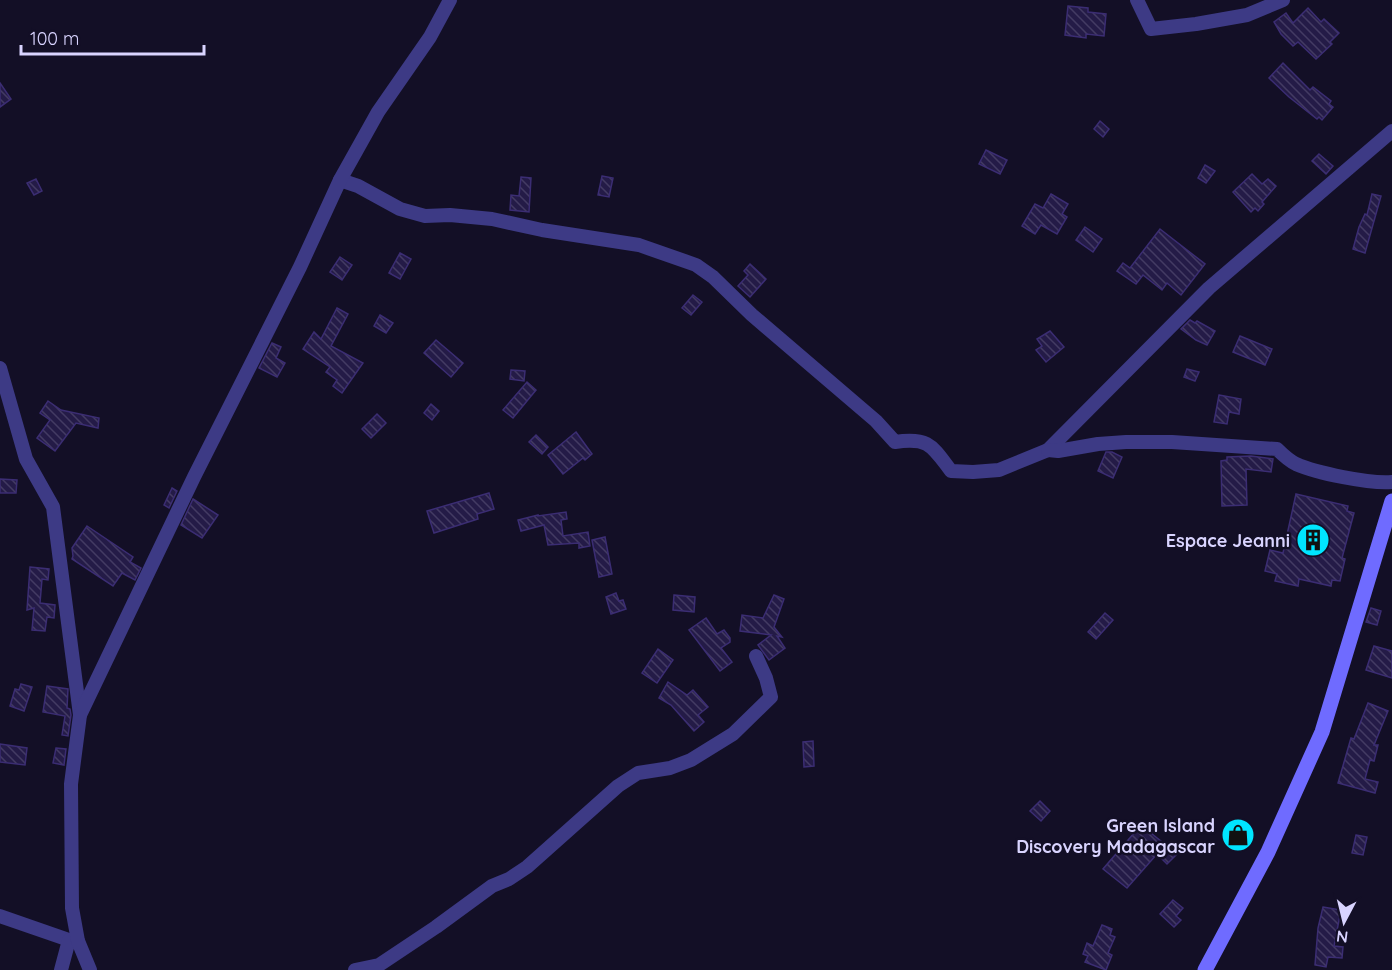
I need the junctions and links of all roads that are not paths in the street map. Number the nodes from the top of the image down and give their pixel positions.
1 (450, 0) edge
2 (1137, 0) edge
3 (1283, 0) edge
4 (1392, 131) edge
5 (340, 180) junction
6 (0, 368) edge
7 (1048, 450) junction
8 (1392, 482) edge
9 (1392, 501) edge
10 (756, 656) dead end
11 (80, 715) junction
12 (0, 916) edge
13 (74, 940) junction
14 (62, 970) edge
15 (90, 970) edge
16 (355, 970) edge
17 (1205, 970) edge

1 - 5 street
2 - 3 street
4 - 7 street
5 - 7 street
5 - 11 street
6 - 11 street
7 - 8 street
9 - 17 main road
10 - 16 street
11 - 13 street
12 - 13 street
13 - 14 street
13 - 15 street

